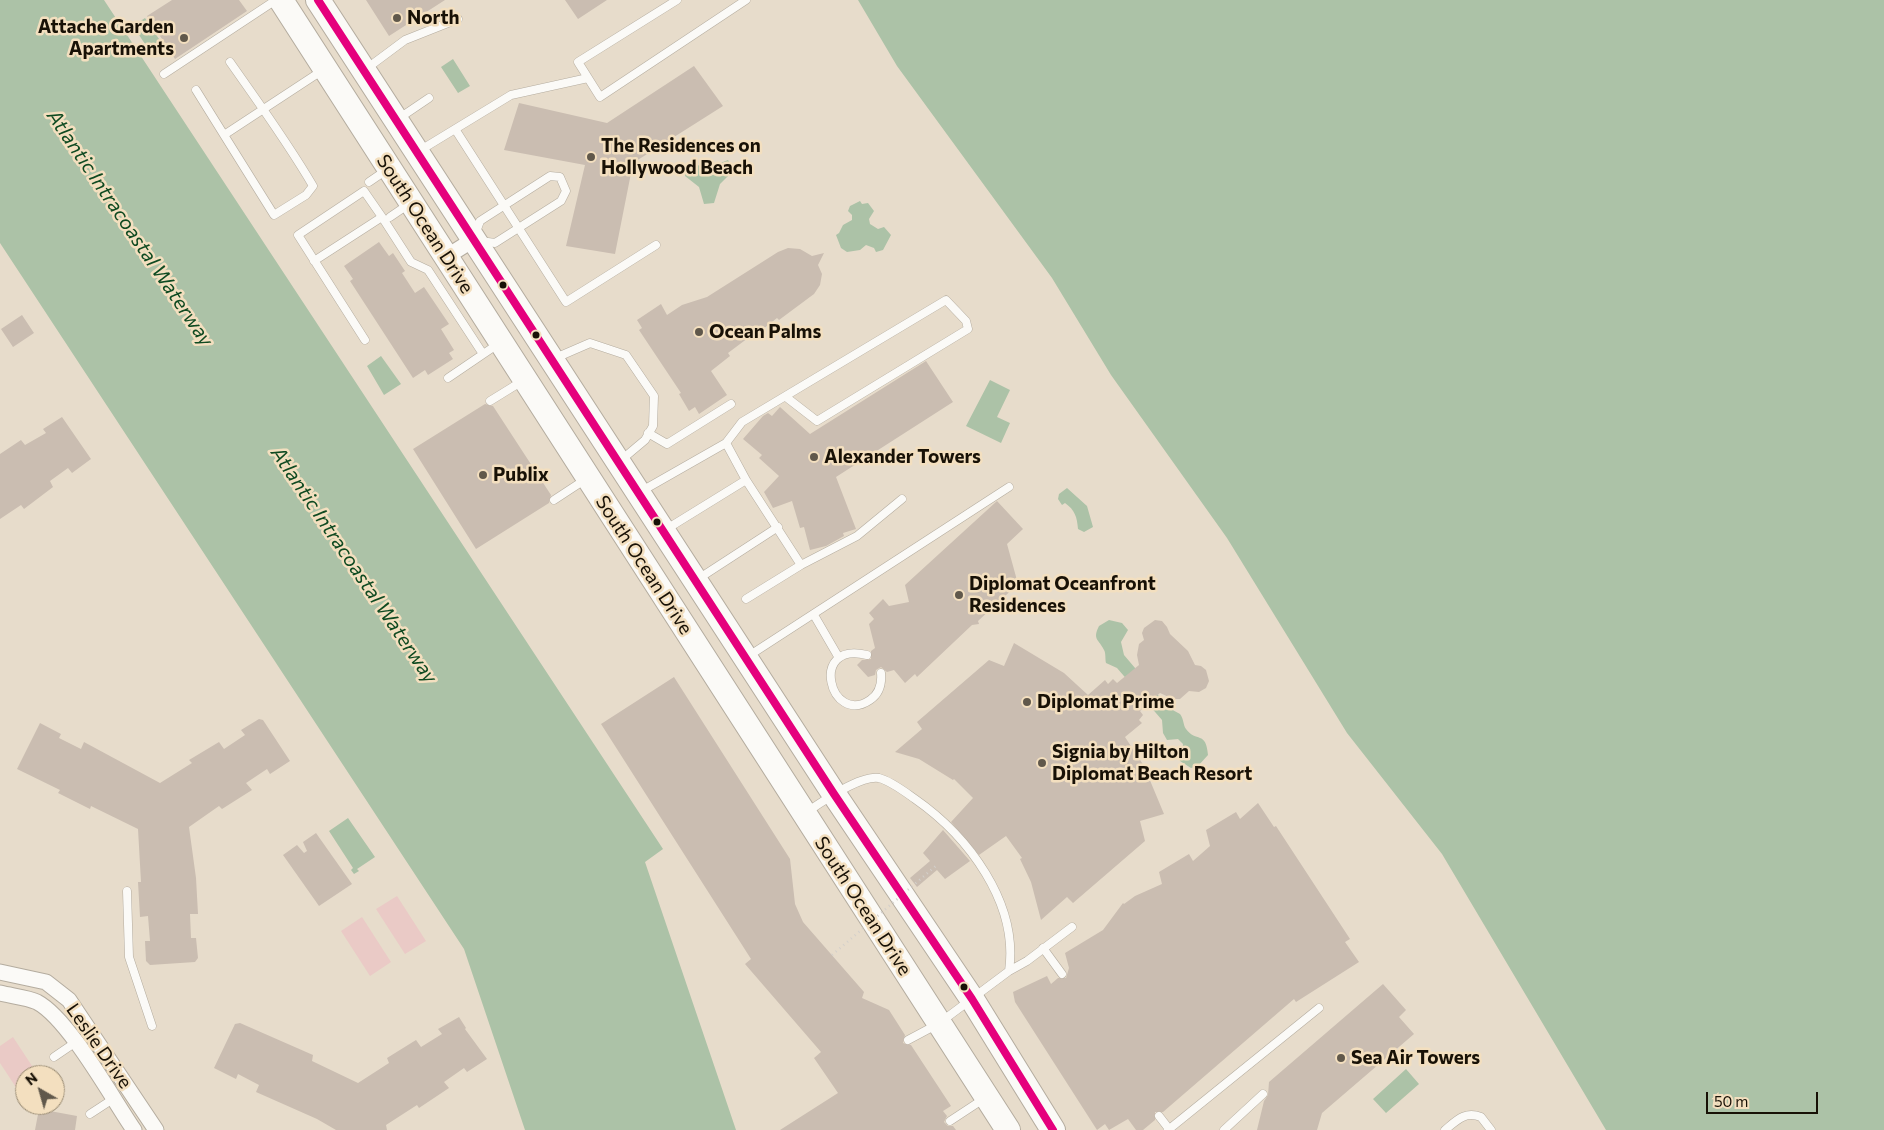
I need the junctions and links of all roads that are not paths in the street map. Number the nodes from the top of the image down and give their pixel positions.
1 (276, 0) edge
2 (281, 0) edge
3 (318, 0) edge
4 (677, 0) edge
5 (746, 0) edge
6 (458, 19) dead end
7 (230, 62) dead end
8 (325, 69) junction
9 (364, 70) junction
10 (164, 74) dead end
11 (588, 78) junction
12 (196, 90) dead end
13 (429, 98) dead end
14 (263, 110) junction
15 (396, 120) junction
16 (455, 129) junction
17 (224, 135) junction
18 (417, 152) junction
19 (389, 168) junction
20 (369, 182) dead end
21 (411, 202) junction
22 (505, 206) junction
23 (386, 217) junction
24 (518, 227) junction
25 (473, 240) junction
26 (656, 245) dead end
27 (314, 261) junction
28 (437, 264) junction
29 (365, 340) dead end
30 (492, 348) junction
31 (552, 360) junction
32 (448, 378) dead end
33 (526, 379) junction
34 (786, 397) junction
35 (490, 401) dead end
36 (731, 404) dead end
37 (648, 433) junction
38 (726, 444) junction
39 (619, 463) junction
40 (588, 478) junction
41 (746, 480) junction
42 (1009, 487) dead end
43 (638, 493) junction
44 (902, 498) dead end
45 (554, 500) dead end
46 (778, 527) junction
47 (663, 531) junction
48 (801, 565) junction
49 (696, 581) junction
50 (659, 588) junction
51 (746, 599) dead end
52 (717, 614) junction
53 (814, 615) junction
54 (867, 655) dead end
55 (745, 658) junction
56 (839, 658) junction
57 (882, 673) dead end
58 (834, 794) junction
59 (804, 814) junction
60 (128, 891) dead end
61 (1072, 927) dead end
62 (1043, 948) junction
63 (1009, 971) junction
64 (0, 972) edge
65 (1062, 974) dead end
66 (0, 993) edge
67 (972, 999) junction
68 (1319, 1008) dead end
69 (938, 1024) junction
70 (152, 1026) dead end
71 (908, 1040) dead end
72 (76, 1042) junction
73 (54, 1057) dead end
74 (1263, 1094) dead end
75 (986, 1096) junction
76 (113, 1099) junction
77 (90, 1114) dead end
78 (1158, 1116) dead end
79 (950, 1121) dead end
80 (134, 1130) edge
81 (156, 1130) edge
82 (1008, 1130) edge
83 (1053, 1130) edge
84 (1169, 1130) edge
85 (1224, 1130) edge
86 (1445, 1130) edge
87 (1491, 1130) edge

1 - 10 lane
2 - 8 main road, South Ocean Drive
3 - 9 main road, South Ocean Drive
4 - 11 lane
5 - 11 lane
6 - 9 lane
7 - 14 lane
8 - 14 lane
8 - 19 main road, South Ocean Drive
9 - 15 main road, South Ocean Drive
11 - 16 lane
12 - 17 lane
13 - 15 lane
14 - 17 lane
14 - 17 lane
15 - 18 main road, South Ocean Drive
16 - 18 lane
16 - 22 lane
18 - 25 main road, South Ocean Drive
19 - 20 lane
19 - 21 main road, South Ocean Drive
21 - 23 lane
21 - 28 main road, South Ocean Drive
22 - 24 lane
22 - 24 lane
22 - 25 lane
23 - 27 lane
23 - 27 lane
23 - 28 lane
24 - 25 lane
24 - 26 lane
25 - 28 street
25 - 31 main road, South Ocean Drive
27 - 29 lane
28 - 30 main road, South Ocean Drive
30 - 32 lane
30 - 33 main road, South Ocean Drive
31 - 37 lane
31 - 39 main road, South Ocean Drive
33 - 35 lane
33 - 40 main road, South Ocean Drive
34 - 34 lane
34 - 38 lane
36 - 37 lane
37 - 39 lane
38 - 41 lane
38 - 43 lane
39 - 43 main road, South Ocean Drive
40 - 45 lane
40 - 50 main road, South Ocean Drive
41 - 46 lane
41 - 47 lane
42 - 53 lane
43 - 47 main road, South Ocean Drive
44 - 48 lane
46 - 48 lane
46 - 49 lane
47 - 49 main road, South Ocean Drive
48 - 51 lane
49 - 52 main road, South Ocean Drive
50 - 52 main road
50 - 59 main road, South Ocean Drive
52 - 55 main road, South Ocean Drive
53 - 55 lane
53 - 56 lane
54 - 56 lane
55 - 58 main road, South Ocean Drive
56 - 57 lane
58 - 59 lane
58 - 63 lane
58 - 67 main road, South Ocean Drive
59 - 69 main road, South Ocean Drive
60 - 70 lane
61 - 62 lane
62 - 63 lane
62 - 65 lane
63 - 67 lane
64 - 81 street, Leslie Drive
66 - 72 street, Leslie Drive
67 - 69 lane
67 - 83 main road, South Ocean Drive
68 - 84 lane
69 - 71 lane
69 - 75 main road, South Ocean Drive
72 - 73 lane
72 - 76 street, Leslie Drive
74 - 85 lane
75 - 79 lane
75 - 82 main road, South Ocean Drive
76 - 77 lane
76 - 80 street, Leslie Drive
78 - 84 lane
86 - 87 lane

